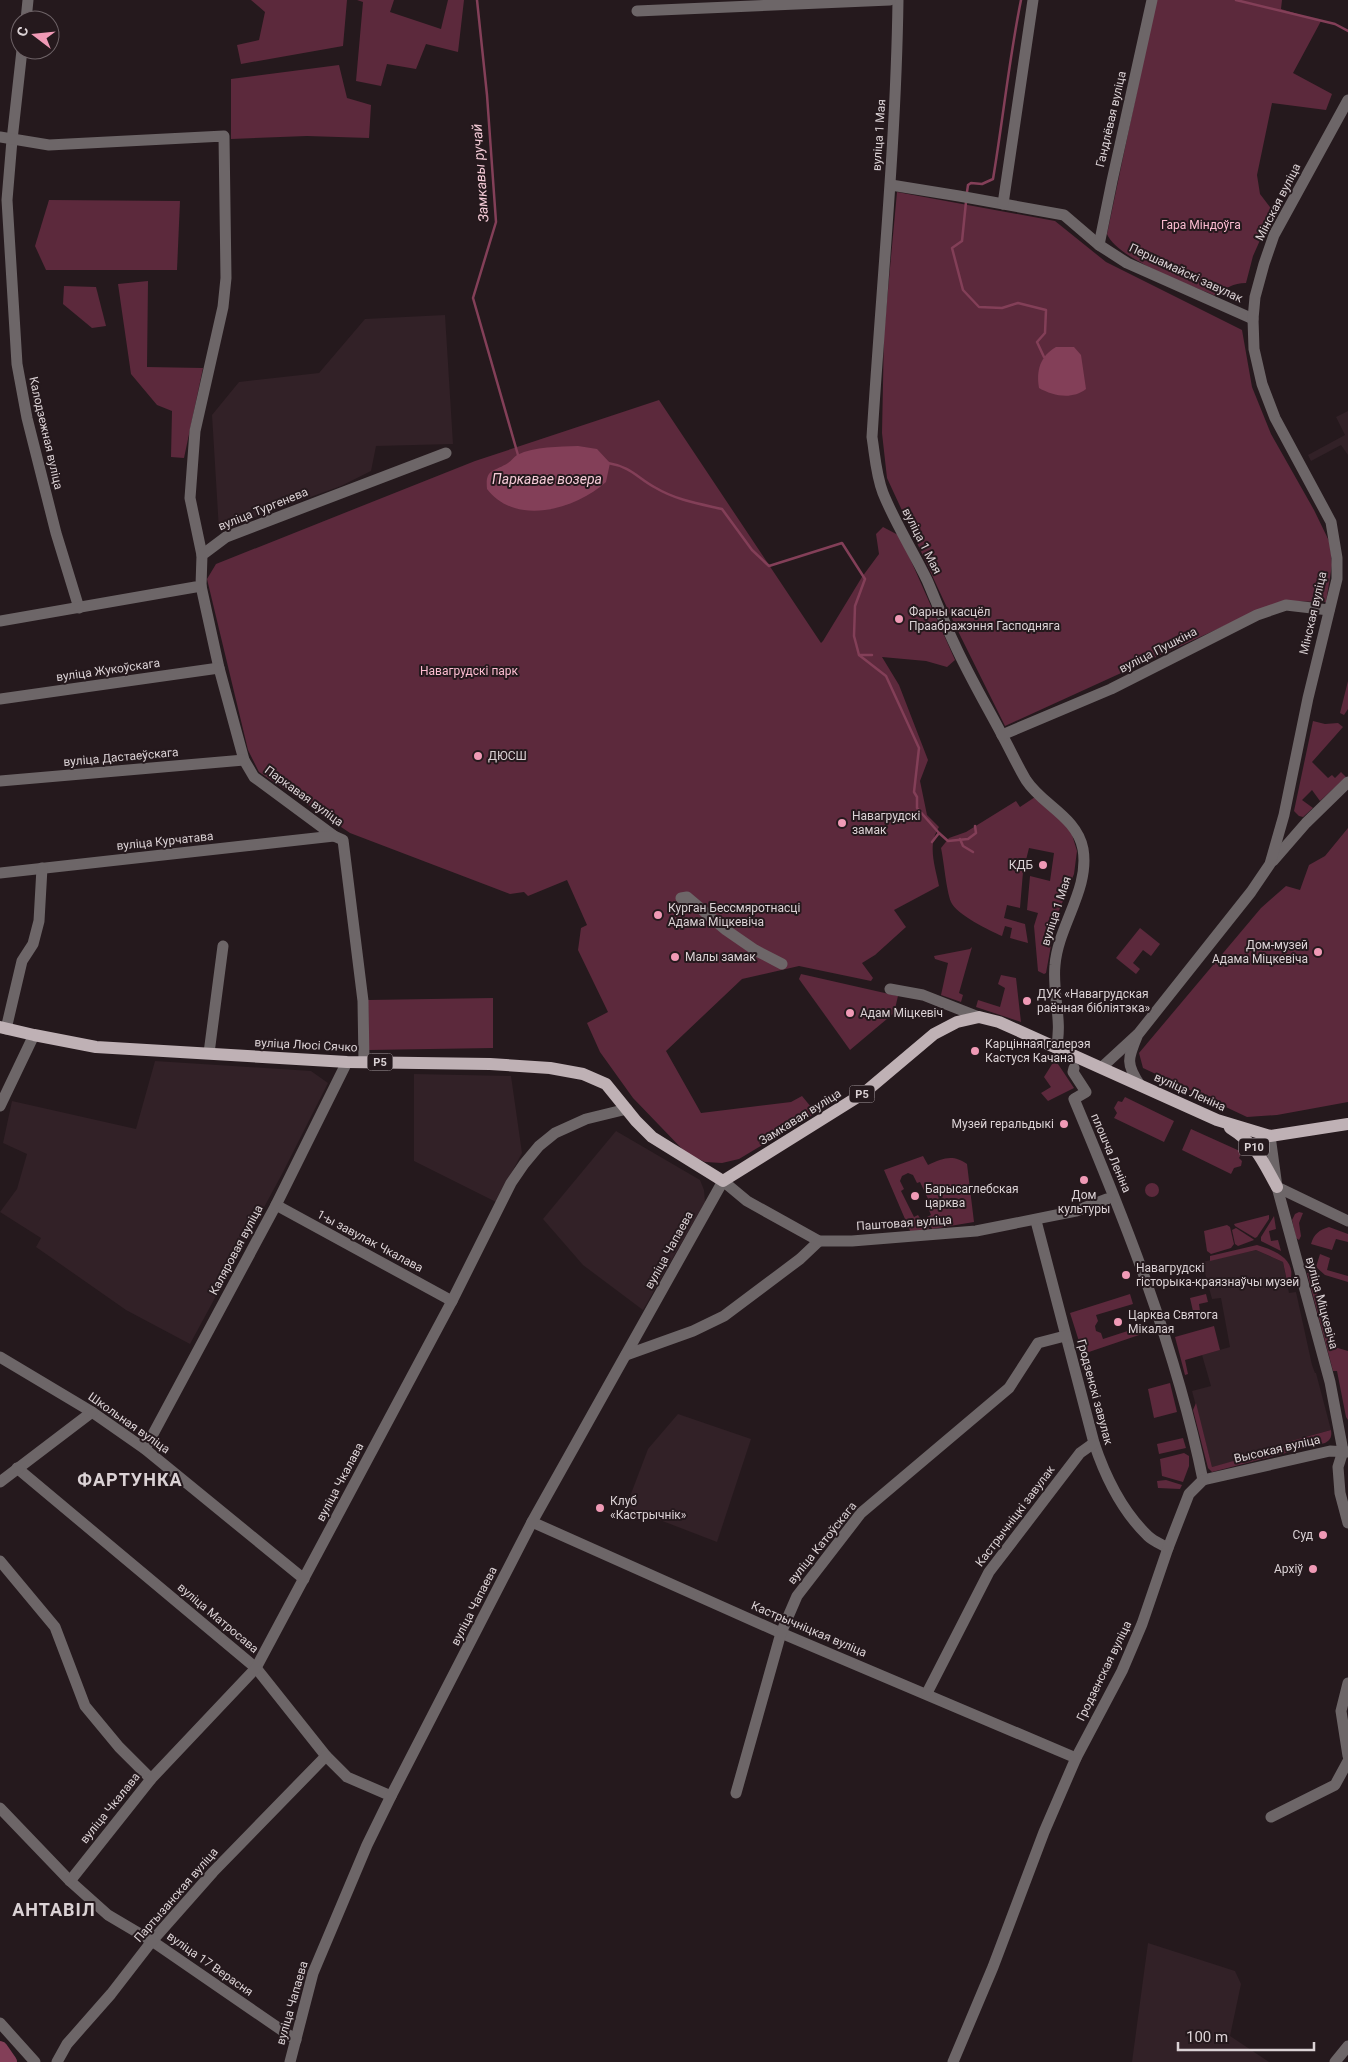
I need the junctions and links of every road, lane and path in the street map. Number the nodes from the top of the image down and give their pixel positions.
1 (890, 0) edge
2 (898, 0) edge
3 (1033, 0) edge
4 (1152, 0) edge
5 (637, 11) dead end
6 (20, 60) edge
7 (1348, 100) edge
8 (6, 138) edge
9 (891, 185) junction
10 (1003, 204) junction
11 (1099, 245) junction
12 (1253, 319) junction
13 (446, 452) dead end
14 (202, 555) junction
15 (1337, 579) junction
16 (1348, 583) edge
17 (201, 586) junction
18 (79, 608) junction
19 (1328, 610) junction
20 (0, 621) edge
21 (219, 668) junction
22 (0, 699) edge
23 (1002, 735) junction
24 (244, 760) junction
25 (0, 781) edge
26 (1348, 782) edge
27 (1284, 814) junction
28 (1306, 823) junction
29 (334, 836) junction
30 (1270, 864) junction
31 (42, 868) junction
32 (0, 873) edge
33 (681, 898) dead end
34 (223, 946) dead end
35 (782, 964) dead end
36 (890, 989) dead end
37 (979, 1016) junction
38 (3, 1028) edge
39 (1139, 1033) junction
40 (34, 1036) junction
41 (1056, 1048) junction
42 (209, 1053) junction
43 (347, 1062) junction
44 (364, 1062) junction
45 (1074, 1068) dead end
46 (1101, 1068) junction
47 (1140, 1085) junction
48 (0, 1106) edge
49 (627, 1109) junction
50 (1217, 1120) junction
51 (1348, 1124) edge
52 (1271, 1140) junction
53 (723, 1181) junction
54 (1277, 1187) junction
55 (1107, 1199) dead end
56 (276, 1205) junction
57 (1036, 1221) junction
58 (1348, 1221) edge
59 (819, 1241) junction
60 (452, 1301) junction
61 (1065, 1336) junction
62 (626, 1356) junction
63 (0, 1358) edge
64 (92, 1412) junction
65 (1094, 1443) junction
66 (145, 1450) junction
67 (1346, 1451) edge
68 (17, 1468) junction
69 (1203, 1480) junction
70 (0, 1482) edge
71 (532, 1522) junction
72 (1348, 1522) edge
73 (1168, 1548) junction
74 (0, 1562) edge
75 (304, 1579) junction
76 (781, 1632) junction
77 (256, 1668) junction
78 (1348, 1683) edge
79 (927, 1693) junction
80 (326, 1756) junction
81 (1348, 1756) edge
82 (1076, 1758) junction
83 (1348, 1761) edge
84 (151, 1779) junction
85 (736, 1793) dead end
86 (391, 1796) junction
87 (0, 1808) edge
88 (1271, 1817) dead end
89 (70, 1881) junction
90 (152, 1941) junction
91 (0, 2023) edge
92 (296, 2040) junction
93 (1348, 2046) edge
94 (35, 2062) edge
95 (57, 2062) edge
96 (290, 2062) edge
97 (953, 2062) edge
98 (1335, 2062) edge

1 - 5 street
2 - 9 street, вуліца 1 Мая
3 - 10 street
4 - 11 street, Гандлёвая вуліца
6 - 8 street, Калодзежная вуліца
7 - 12 street, Мінская вуліца
8 - 14 street
8 - 18 street, Калодзежная вуліца
9 - 10 street, Першамайскі завулак
9 - 23 street, вуліца 1 Мая
10 - 11 street, Першамайскі завулак
11 - 12 street, Першамайскі завулак
12 - 15 street, Мінская вуліца
13 - 14 street, вуліца Тургенева
14 - 17 street
15 - 16 street
15 - 19 street, Мінская вуліца
17 - 18 street
17 - 21 street, Паркавая вуліца
18 - 20 street
19 - 23 street, вуліца Пушкіна
19 - 27 street, Мінская вуліца
21 - 22 street, вуліца Жукоўскага
21 - 24 street, Паркавая вуліца
23 - 41 street, вуліца 1 Мая
24 - 25 street, вуліца Дастаеўскага
24 - 29 street, Паркавая вуліца
26 - 28 street
27 - 28 street
27 - 30 street, Мінская вуліца
28 - 30 street
29 - 31 street, вуліца Курчатава
29 - 44 street, Паркавая вуліца
30 - 39 street, Мінская вуліца
31 - 32 street, вуліца Курчатава
31 - 38 street
33 - 35 street
34 - 42 street
36 - 37 street
37 - 41 main road
37 - 53 main road, Замкавая вуліца / Р5
38 - 40 main road, вуліца Люсі Сячко / Р5
39 - 46 street, Мінская вуліца
39 - 47 street, Мінская вуліца
40 - 42 main road, вуліца Люсі Сячко / Р5
40 - 48 street
41 - 46 main road
42 - 43 main road, вуліца Люсі Сячко / Р5
43 - 44 main road, вуліца Люсі Сячко / Р5
43 - 56 street, Каляровая вуліца
44 - 49 main road, вуліца Люсі Сячко / Р5
45 - 69 street, плошча Леніна
46 - 47 main road, вуліца Леніна
47 - 50 main road, вуліца Леніна
49 - 53 main road, вуліца Люсі Сячко / Р5
49 - 60 street, вуліца Чкалава
50 - 52 main road, вуліца Леніна / Р10
50 - 54 main road, Р10
51 - 52 main road, Р10
52 - 54 street, Р10
53 - 59 street, Паштовая вуліца
53 - 62 street, вуліца Чапаева
54 - 58 street
54 - 67 street, вуліца Міцкевіча / Р10
55 - 57 street, Паштовая вуліца
56 - 60 street, 1-ы завулак Чкалава
56 - 66 street, Каляровая вуліца
57 - 59 street, Паштовая вуліца
57 - 61 street, Гродзенскі завулак
59 - 62 street
60 - 75 street, вуліца Чкалава
61 - 65 street, Гродзенскі завулак
61 - 76 street, вуліца Катоўскага
62 - 71 street, вуліца Чапаева
63 - 64 street, Школьная вуліца
64 - 66 street, Школьная вуліца
64 - 68 street
65 - 73 street, Гродзенскі завулак
65 - 79 street, Кастрычніцкі завулак
66 - 75 street, Школьная вуліца
67 - 69 street, Высокая вуліца
67 - 72 street
68 - 70 street
68 - 77 street, вуліца Матросава
69 - 73 street, Гродзенская вуліца
71 - 76 street, Кастрычніцкая вуліца
71 - 86 street, вуліца Чапаева
73 - 82 street, Гродзенская вуліца
74 - 84 street
75 - 77 street, вуліца Чкалава
76 - 79 street, Кастрычніцкая вуліца
76 - 85 street, вуліца Катоўскага
77 - 80 street, вуліца Матросава
77 - 84 street, вуліца Чкалава
78 - 81 street
79 - 82 street, Кастрычніцкая вуліца
80 - 86 street, вуліца Матросава
80 - 90 street, Партызанская вуліца
82 - 97 street, Гродзенская вуліца
83 - 88 street
84 - 89 street, вуліца Чкалава
86 - 92 street, вуліца Чапаева
87 - 89 street, вуліца 17 Верасня
89 - 90 street, вуліца 17 Верасня
90 - 92 street, вуліца 17 Верасня
90 - 95 street, Партызанская вуліца
91 - 94 street
92 - 96 street, вуліца Чапаева
93 - 98 street

